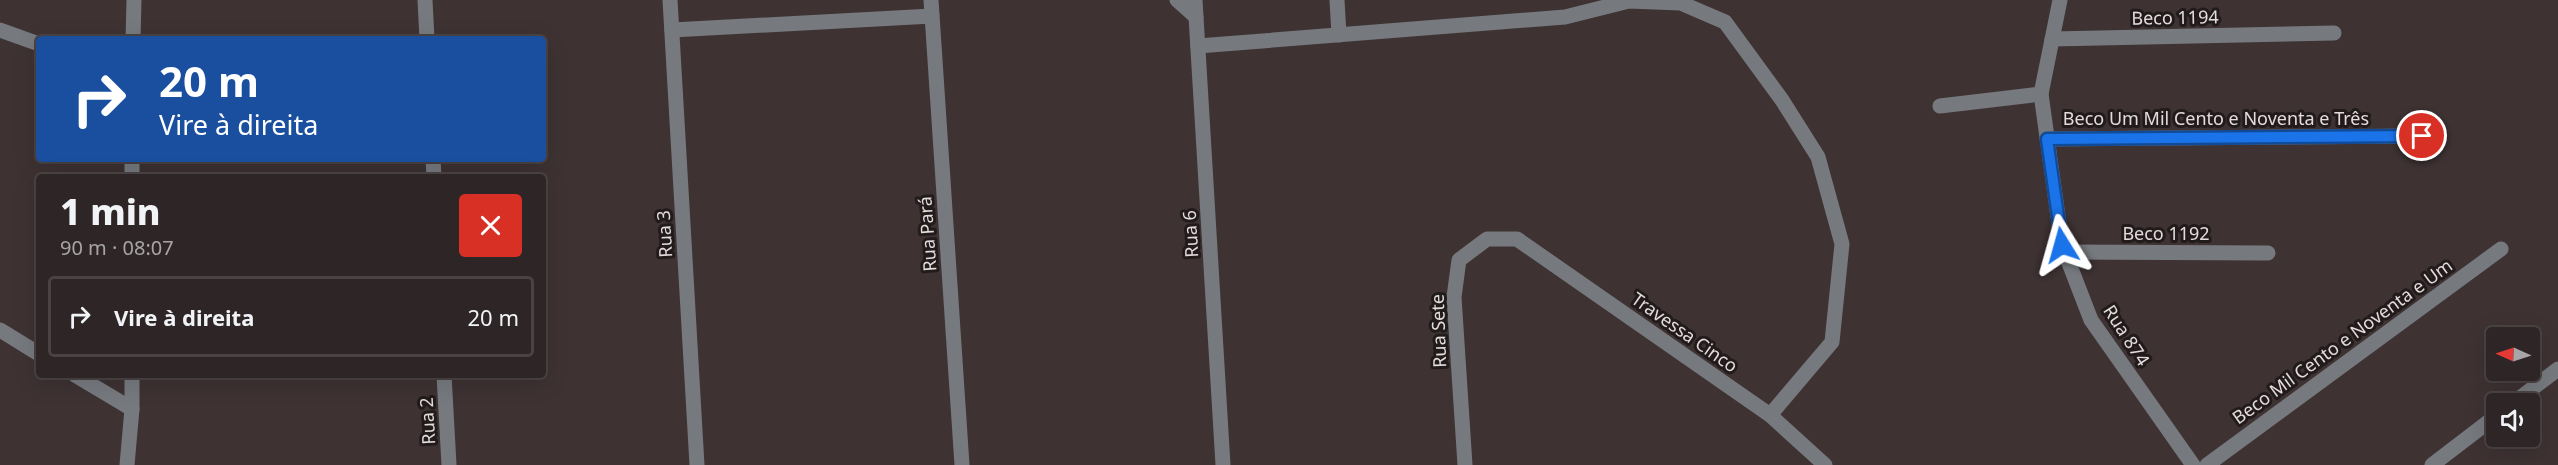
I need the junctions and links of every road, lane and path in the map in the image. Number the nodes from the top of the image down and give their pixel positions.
1 (134, 0) edge
2 (425, 0) edge
3 (669, 0) edge
4 (931, 0) edge
5 (1177, 0) edge
6 (1195, 0) edge
7 (1337, 0) edge
8 (1629, 0) edge
9 (2060, 0) edge
10 (932, 16) junction
11 (1196, 17) junction
12 (0, 30) edge
13 (672, 30) junction
14 (2334, 33) dead end
15 (1339, 35) junction
16 (132, 36) edge
17 (427, 36) edge
18 (2052, 39) junction
19 (36, 43) edge
20 (1198, 46) junction
21 (2042, 94) junction
22 (1940, 106) dead end
23 (2422, 136) dead end
24 (2047, 139) junction
25 (1517, 239) joint
26 (2501, 249) dead end
27 (2065, 252) junction
28 (2268, 253) dead end
29 (0, 330) edge
30 (36, 352) edge
31 (2558, 369) edge
32 (80, 378) edge
33 (132, 378) edge
34 (444, 378) edge
35 (2526, 393) edge
36 (132, 409) junction
37 (1770, 415) junction
38 (2486, 424) edge
39 (128, 465) edge
40 (449, 465) edge
41 (697, 465) edge
42 (962, 465) edge
43 (1223, 465) edge
44 (1466, 465) edge
45 (1825, 465) edge
46 (2193, 465) edge
47 (2207, 465) edge
48 (2432, 465) edge

1 - 16 street
2 - 17 street
3 - 13 street, Rua 3
4 - 10 street, Rua Pará
5 - 11 street
6 - 11 street, Rua 6
7 - 15 street
8 - 15 street
8 - 37 street
9 - 18 street, Rua 874
10 - 13 street
10 - 42 street, Rua Pará
11 - 20 street, Rua 6
12 - 19 street
13 - 41 street, Rua 3
14 - 18 street, Beco 1194
15 - 20 street
18 - 21 street, Rua 874
20 - 43 street, Rua 6
21 - 22 street
21 - 24 street, Rua 874
23 - 24 street, Beco Um Mil Cento e Noventa e Três
24 - 27 street, Rua 874
25 - 37 street, Travessa Cinco
25 - 44 street, Rua Sete
26 - 47 street, Beco Mil Cento e Noventa e Um
27 - 28 street, Beco 1192
27 - 46 street, Rua 874
29 - 30 street
31 - 35 street
32 - 36 street
33 - 36 street
34 - 40 street, Rua 2
36 - 39 street
37 - 45 street, Travessa Cinco
38 - 48 street

